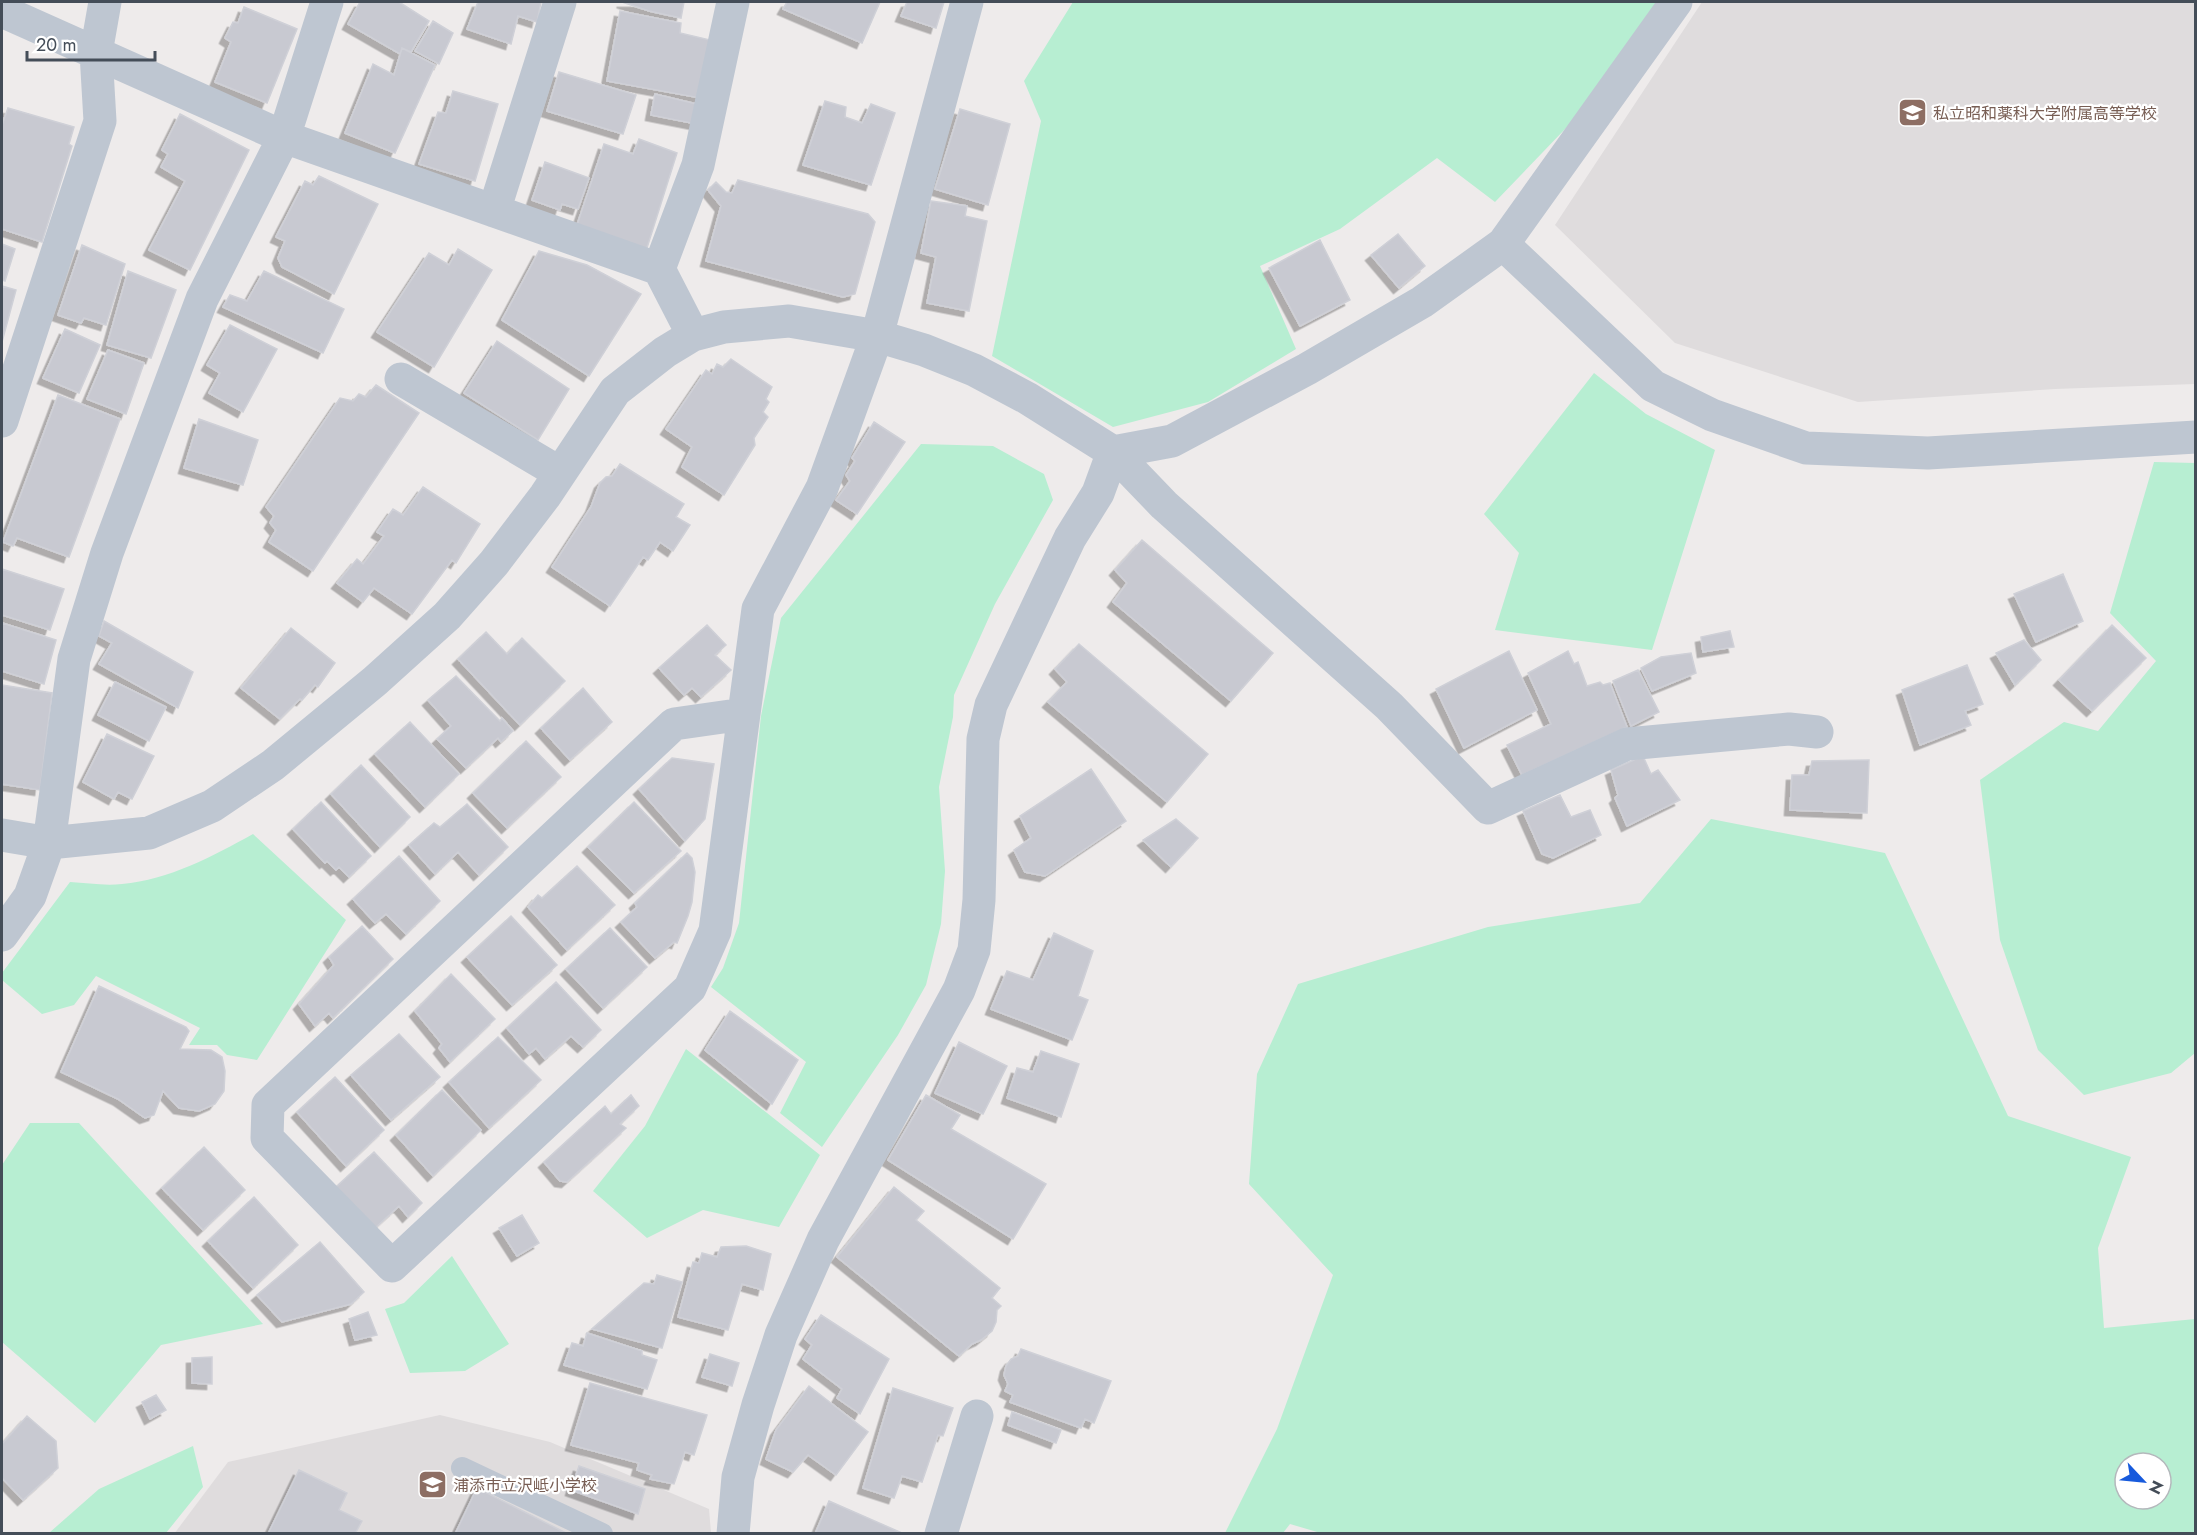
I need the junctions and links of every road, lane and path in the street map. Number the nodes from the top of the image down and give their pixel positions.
1 (105, 2) edge
2 (327, 2) edge
3 (560, 2) edge
4 (733, 2) edge
5 (967, 2) edge
6 (1677, 2) edge
7 (2, 11) edge
8 (96, 53) junction
9 (284, 137) junction
10 (494, 211) junction
11 (1503, 244) junction
12 (659, 269) junction
13 (693, 335) junction
14 (877, 336) junction
15 (401, 379) dead end
16 (2, 421) edge
17 (2196, 437) edge
18 (1113, 452) junction
19 (560, 472) junction
20 (744, 714) junction
21 (1817, 732) dead end
22 (2, 835) edge
23 (49, 843) junction
24 (2, 935) edge
25 (977, 1416) dead end
26 (462, 1468) dead end
27 (602, 1533) edge
28 (733, 1533) edge
29 (941, 1533) edge

1 - 8 street
2 - 9 street
3 - 10 street
4 - 12 street
5 - 14 street
6 - 11 street
7 - 8 street
8 - 9 street
8 - 16 street
9 - 10 street
9 - 23 street
10 - 12 street
11 - 17 street
11 - 18 street
12 - 13 street
13 - 14 street
13 - 19 street
14 - 18 street
14 - 20 street
15 - 19 street
18 - 21 street
18 - 28 street
19 - 23 street
20 - 20 street
22 - 23 street
23 - 24 street
25 - 29 street
26 - 27 lane

